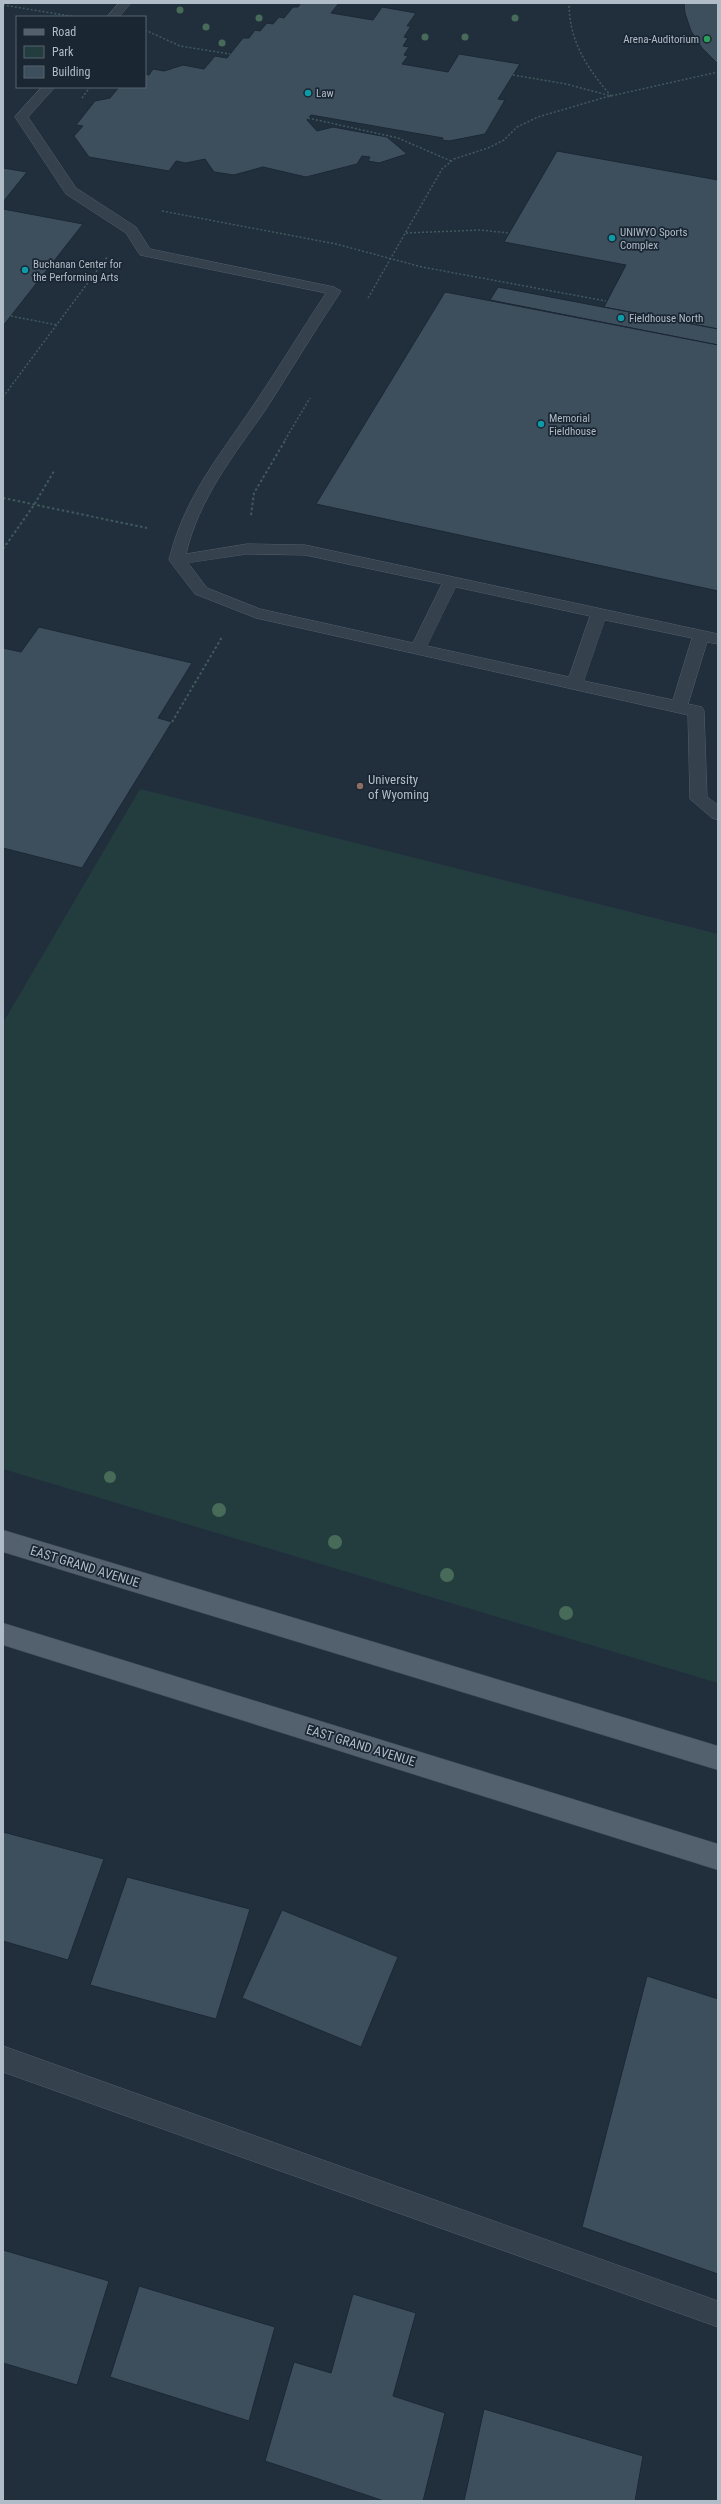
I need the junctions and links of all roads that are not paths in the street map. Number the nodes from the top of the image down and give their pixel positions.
1 (126, 3) edge
2 (114, 16) edge
3 (48, 88) edge
4 (177, 560) junction
5 (451, 581) junction
6 (599, 613) junction
7 (701, 636) junction
8 (718, 639) edge
9 (418, 649) junction
10 (574, 684) junction
11 (679, 707) junction
12 (718, 814) edge
13 (3, 1541) edge
14 (3, 1634) edge
15 (718, 1758) edge
16 (718, 1858) edge
17 (3, 2059) edge
18 (718, 2314) edge

1 - 2 lane
3 - 4 lane
4 - 5 lane
4 - 9 lane
5 - 6 lane
5 - 9 lane
6 - 7 lane
6 - 10 lane
7 - 8 lane
7 - 11 lane
9 - 10 lane
10 - 11 lane
11 - 12 lane
13 - 15 main road, EAST GRAND AVENUE
14 - 16 main road, EAST GRAND AVENUE
17 - 18 lane

